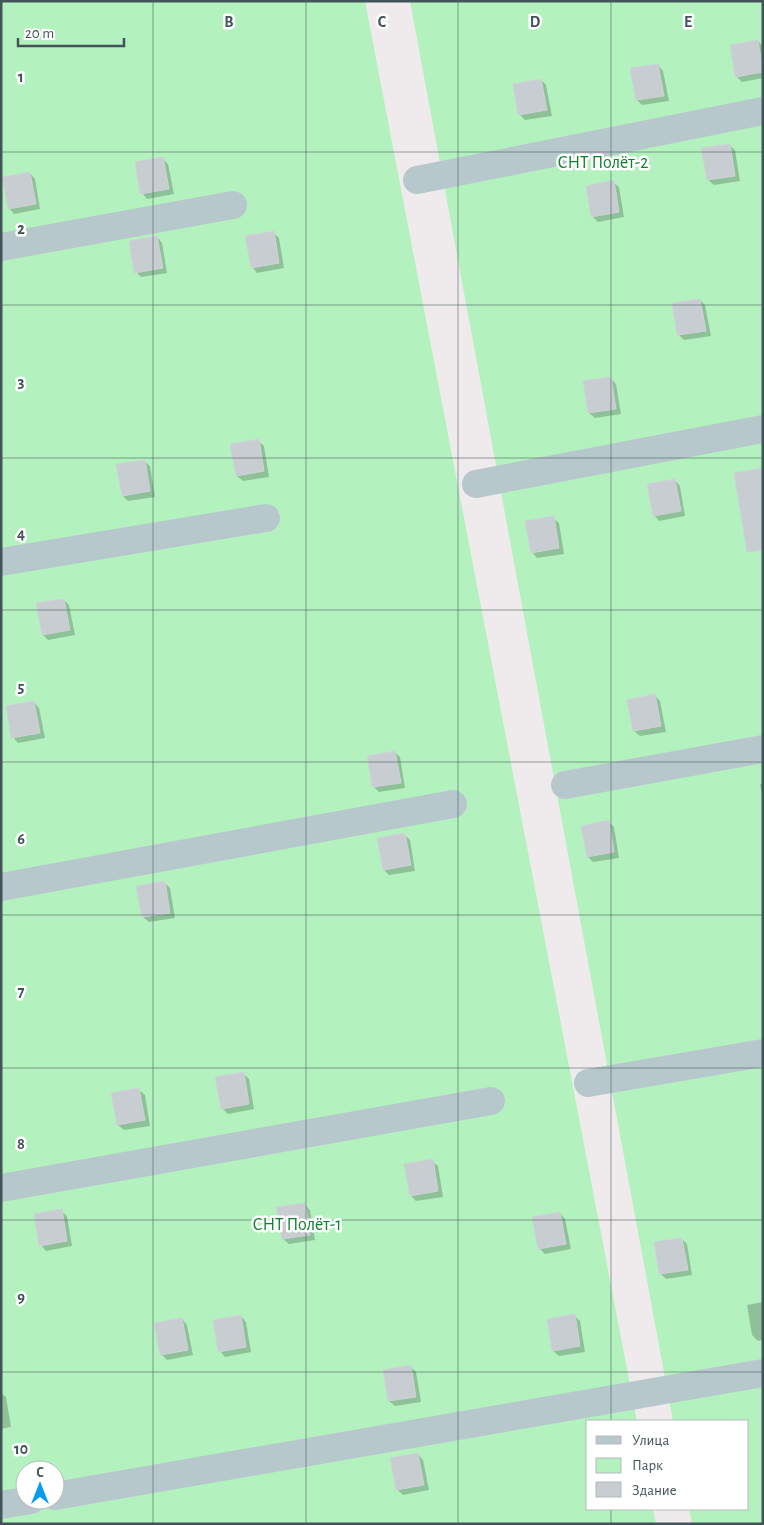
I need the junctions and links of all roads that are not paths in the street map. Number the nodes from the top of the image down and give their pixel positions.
1 (763, 111) edge
2 (417, 180) dead end
3 (233, 205) dead end
4 (1, 247) edge
5 (763, 429) edge
6 (476, 484) dead end
7 (266, 518) dead end
8 (1, 562) edge
9 (763, 749) edge
10 (565, 785) dead end
11 (453, 804) dead end
12 (1, 887) edge
13 (763, 1054) edge
14 (588, 1083) dead end
15 (490, 1101) dead end
16 (1, 1188) edge
17 (763, 1373) edge
18 (65, 1494) edge
19 (15, 1503) edge
20 (1, 1505) edge

1 - 2 lane
3 - 4 lane
5 - 6 lane
7 - 8 lane
9 - 10 lane
11 - 12 lane
13 - 14 lane
15 - 16 lane
17 - 18 lane
19 - 20 lane

